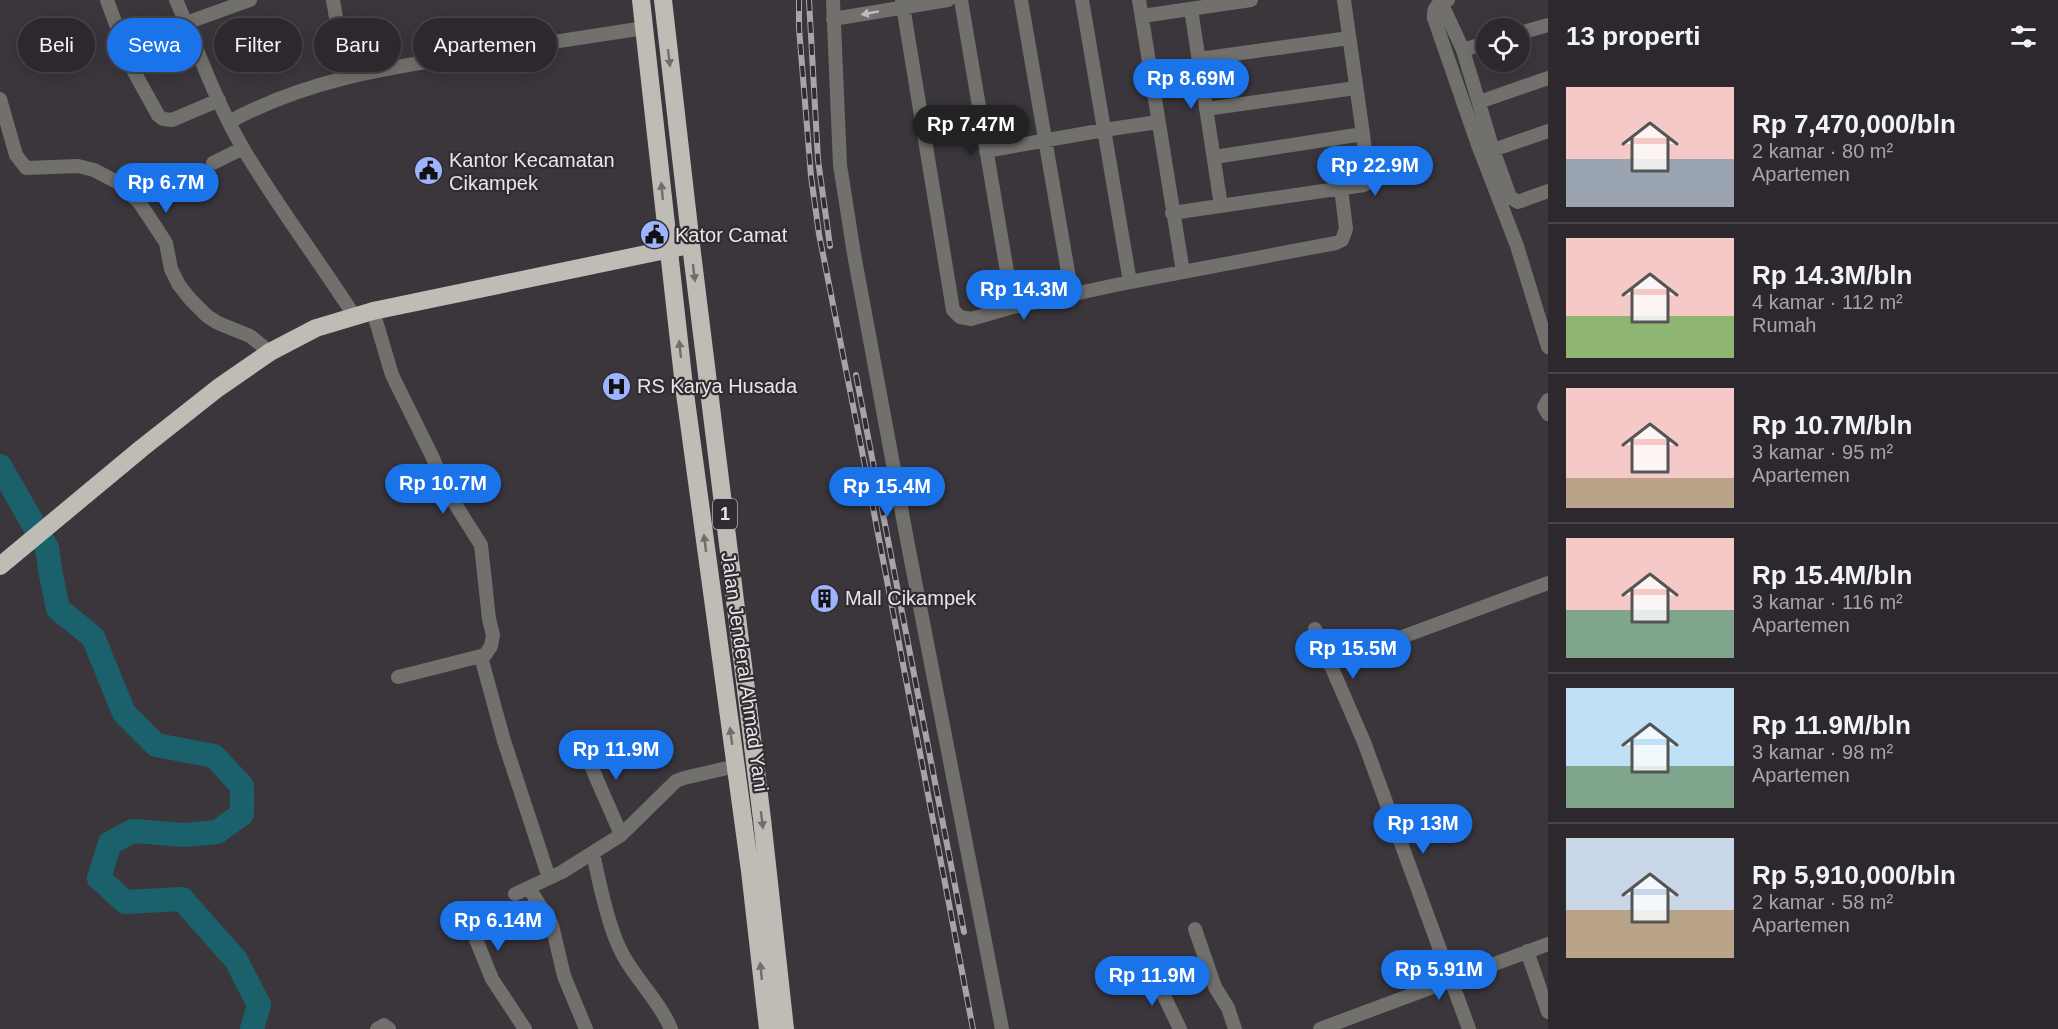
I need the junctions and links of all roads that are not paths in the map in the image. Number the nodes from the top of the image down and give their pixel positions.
1 (107, 0) edge
2 (176, 0) edge
3 (250, 0) edge
4 (333, 0) edge
5 (641, 0) edge
6 (663, 0) edge
7 (833, 0) edge
8 (948, 0) edge
9 (961, 0) edge
10 (1021, 0) edge
11 (1082, 0) edge
12 (1139, 0) edge
13 (1251, 0) edge
14 (1344, 0) edge
15 (1443, 1) edge
16 (903, 4) edge
17 (1191, 9) junction
18 (1142, 16) junction
19 (184, 18) edge
20 (200, 18) edge
21 (833, 19) junction
22 (1548, 25) edge
23 (645, 28) junction
24 (1530, 30) edge
25 (1349, 38) junction
26 (1476, 46) edge
27 (1462, 50) junction
28 (1199, 59) junction
29 (202, 60) edge
30 (346, 77) junction
31 (1548, 78) edge
32 (1356, 88) junction
33 (0, 99) edge
34 (219, 100) junction
35 (1479, 102) junction
36 (1206, 109) junction
37 (229, 122) junction
38 (1158, 122) junction
39 (1104, 130) junction
40 (1548, 131) edge
41 (1363, 134) junction
42 (1045, 140) junction
43 (243, 148) junction
44 (1493, 150) junction
45 (986, 151) junction
46 (1214, 158) junction
47 (213, 164) dead end
48 (1341, 188) junction
49 (1548, 191) edge
50 (1221, 207) junction
51 (1172, 213) junction
52 (691, 245) junction
53 (669, 249) junction
54 (1183, 272) junction
55 (1130, 282) junction
56 (1072, 295) junction
57 (1013, 307) junction
58 (374, 311) junction
59 (355, 317) junction
60 (1548, 348) edge
61 (270, 352) junction
62 (1548, 400) edge
63 (1548, 414) edge
64 (721, 478) junction
65 (697, 482) junction
66 (0, 566) edge
67 (1548, 583) edge
68 (1315, 629) dead end
69 (481, 657) junction
70 (1329, 664) junction
71 (398, 677) dead end
72 (581, 739) dead end
73 (736, 766) junction
74 (621, 835) junction
75 (593, 853) junction
76 (549, 878) junction
77 (529, 888) junction
78 (515, 894) dead end
79 (1195, 929) dead end
80 (475, 937) dead end
81 (1548, 944) edge
82 (1527, 951) junction
83 (1152, 971) dead end
84 (1452, 980) junction
85 (1548, 1012) edge
86 (377, 1029) edge
87 (389, 1029) edge
88 (525, 1029) edge
89 (586, 1029) edge
90 (671, 1029) edge
91 (768, 1029) edge
92 (785, 1029) edge
93 (1002, 1029) edge
94 (1180, 1029) edge
95 (1235, 1029) edge
96 (1320, 1029) edge
97 (1469, 1029) edge

1 - 34 street
2 - 19 street
3 - 20 street
4 - 30 street
5 - 23 highway, Jalan Jenderal Ahmad Yani / 1
6 -> 52 highway, Jalan Jenderal Ahmad Yani / 1
7 - 21 street
8 - 16 street
9 - 45 street
10 - 42 street
11 - 39 street
12 - 18 street
13 - 17 street
14 - 25 street
15 - 27 street
15 - 60 street
16 -> 21 street
16 - 57 street
17 - 18 street
17 - 28 street
18 - 38 street
21 - 93 street
22 - 24 street
23 - 30 street
53 -> 23 highway, Jalan Jenderal Ahmad Yani / 1
25 - 28 street
25 - 32 street
26 - 27 street
27 - 35 street
28 - 36 street
29 - 34 street
30 - 37 street
31 - 35 street
32 - 36 street
32 - 41 street
33 - 61 street
34 - 37 street
35 - 44 street
36 - 46 street
37 - 43 street
38 - 39 street
38 - 51 street
39 - 42 street
39 - 55 street
40 - 44 street
41 - 46 street
41 - 48 street
42 - 45 street
42 - 56 street
43 - 47 street
43 - 59 street
44 - 49 street
45 - 57 street
46 - 50 street
48 - 50 street
48 - 54 street
50 - 51 street
51 - 54 street
52 - 53 highway
52 -> 64 highway, Jalan Jenderal Ahmad Yani / 1
53 - 58 highway
65 -> 53 highway, Jalan Jenderal Ahmad Yani / 1
54 - 55 street
55 - 56 street
56 - 57 street
58 - 59 highway
58 - 69 street
59 - 61 highway
61 - 66 highway
62 - 63 street
64 - 65 highway
64 -> 92 highway, Jalan Jenderal Ahmad Yani / 1
73 -> 65 highway, Jalan Jenderal Ahmad Yani / 1
67 - 70 street
68 - 70 street
69 - 71 street
69 - 76 street
70 - 84 street
72 - 74 street
73 - 74 street
91 -> 73 highway, Jalan Jenderal Ahmad Yani / 1
74 - 75 street
75 - 76 street
75 - 90 street
76 - 77 street
77 - 78 street
77 - 89 street
79 - 95 street
80 - 88 street
81 - 82 street
82 - 84 street
82 - 85 street
83 - 94 street
84 - 96 street
84 - 97 street
86 - 87 street

